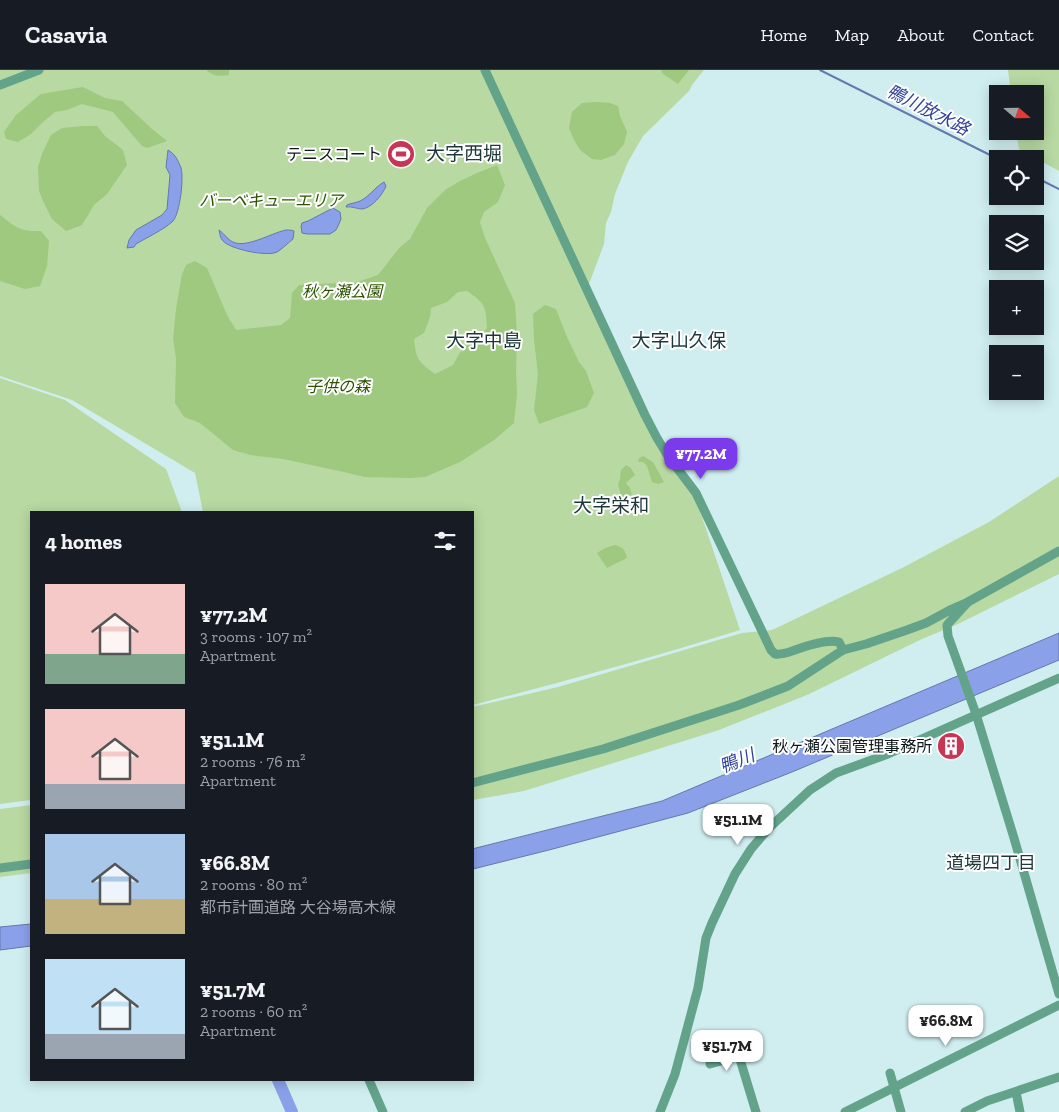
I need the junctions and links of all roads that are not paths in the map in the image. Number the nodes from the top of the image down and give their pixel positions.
1 (39, 70) edge
2 (485, 70) edge
3 (0, 85) edge
4 (1059, 551) edge
5 (968, 602) junction
6 (843, 650) junction
7 (1059, 678) edge
8 (976, 713) junction
9 (474, 782) edge
10 (30, 864) edge
11 (0, 868) edge
12 (1056, 944) dead end
13 (1046, 947) junction
14 (1055, 963) edge
15 (1059, 994) edge
16 (1059, 1005) edge
17 (710, 1064) dead end
18 (890, 1073) dead end
19 (1059, 1076) edge
20 (370, 1081) edge
21 (894, 1087) junction
22 (1016, 1092) junction
23 (383, 1112) edge
24 (660, 1112) edge
25 (756, 1112) edge
26 (845, 1112) edge
27 (901, 1112) edge
28 (965, 1112) edge
29 (1020, 1112) edge

1 - 3 street
2 - 6 street
4 - 5 street
5 - 6 street
5 - 8 street
6 - 9 street
7 - 8 street
8 - 13 street
8 - 24 street
10 - 11 street
12 - 13 street
13 - 14 street
14 - 15 street
16 - 21 street
17 - 25 street
18 - 21 street
19 - 22 street
20 - 23 street
21 - 26 street
21 - 27 street
22 - 28 street
22 - 29 street

